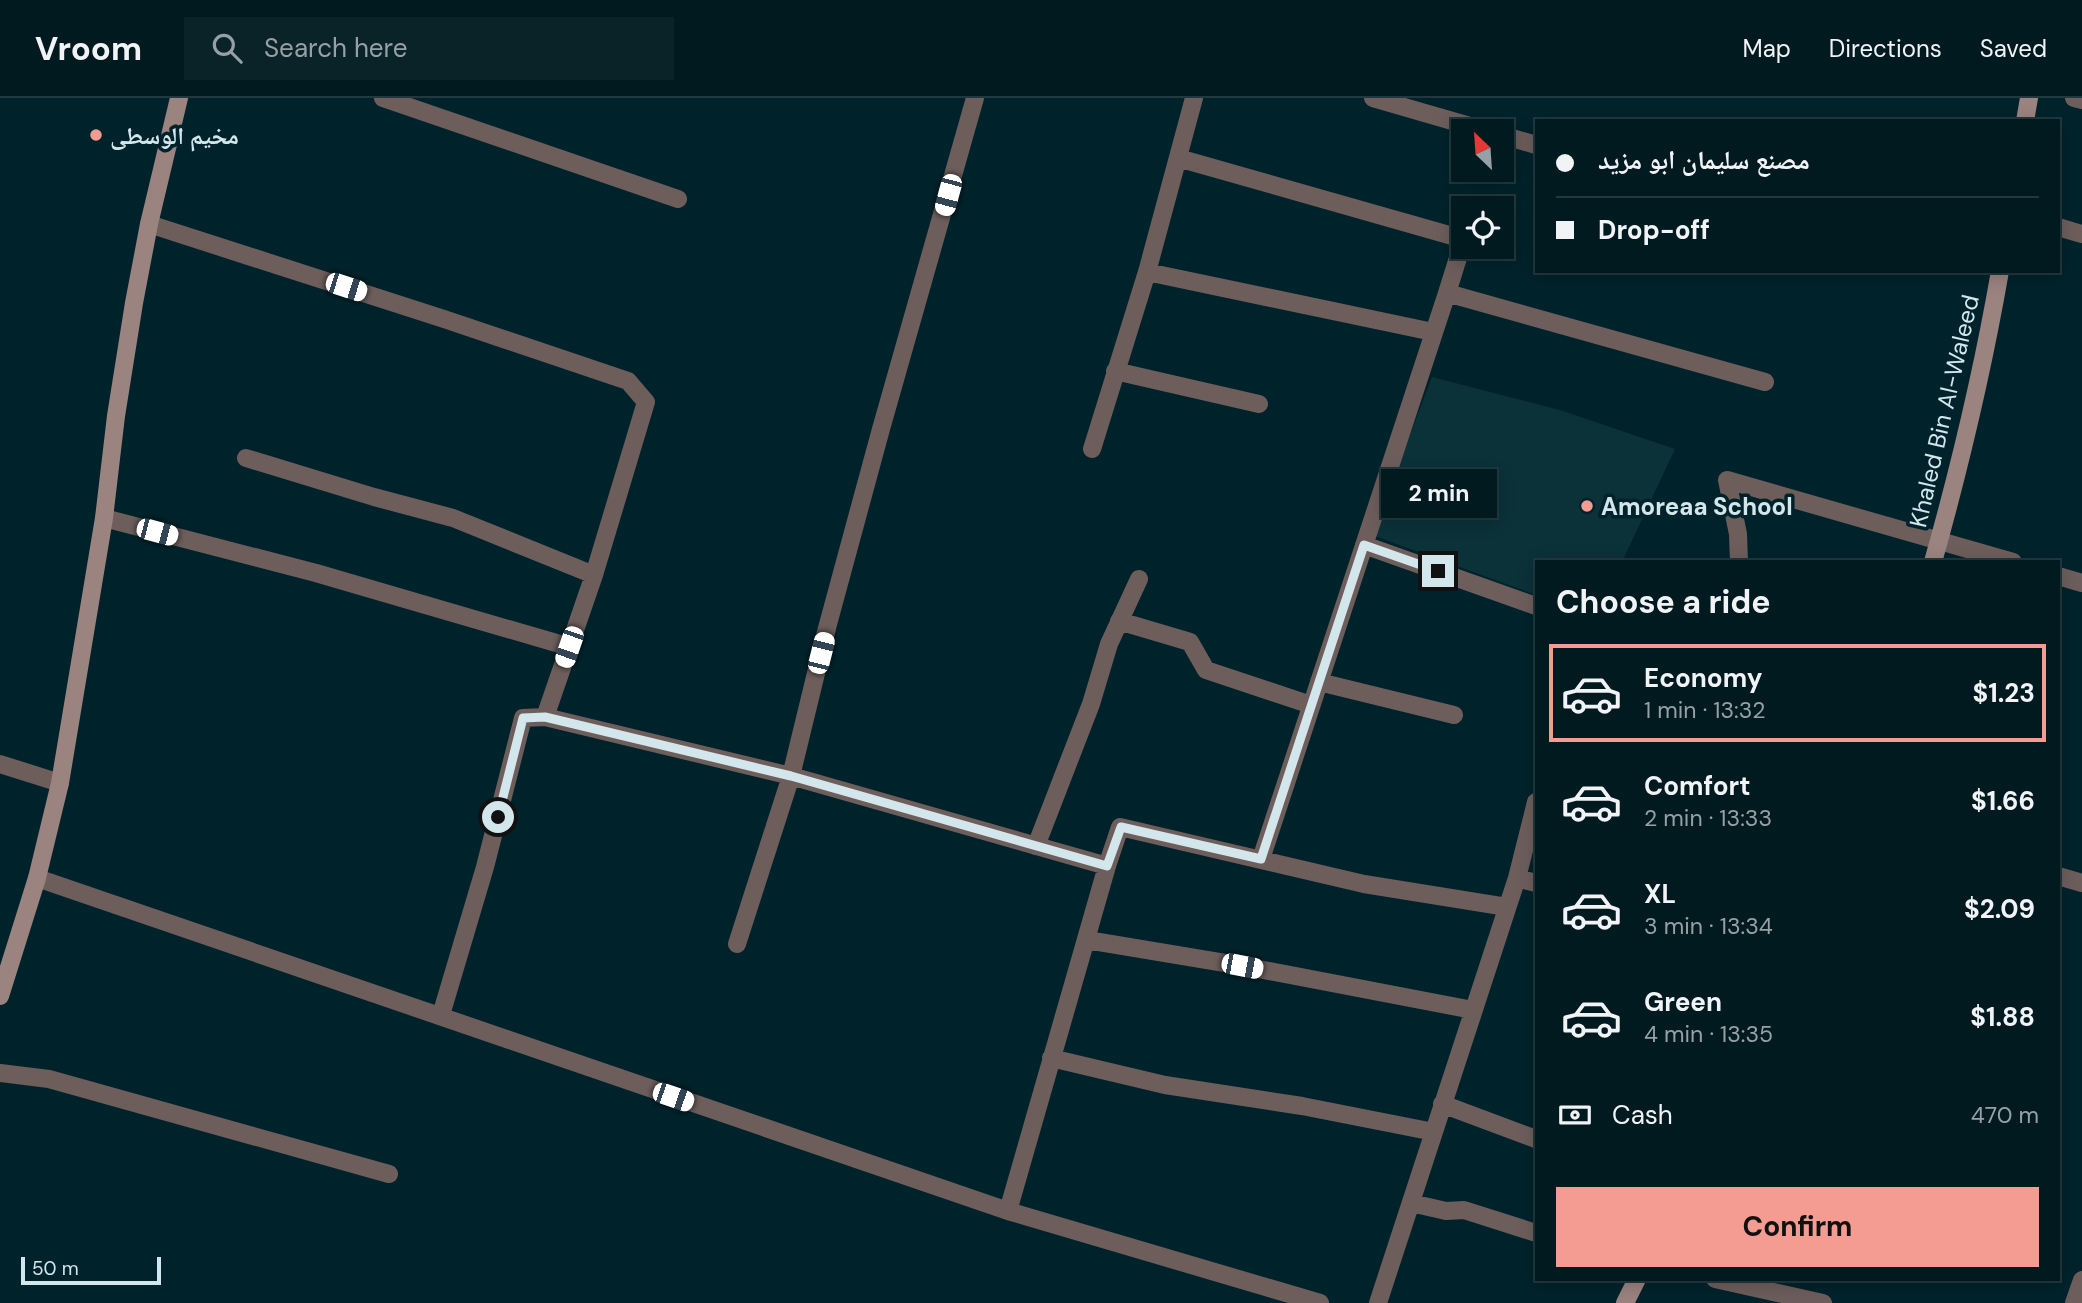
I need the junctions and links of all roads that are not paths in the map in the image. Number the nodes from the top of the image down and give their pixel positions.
1 (179, 98) edge
2 (383, 98) edge
3 (975, 98) edge
4 (1194, 98) edge
5 (1373, 98) edge
6 (2029, 98) edge
7 (2074, 98) edge
8 (2082, 100) edge
9 (2025, 119) edge
10 (1451, 121) edge
11 (1514, 139) edge
12 (1535, 145) edge
13 (1178, 158) junction
14 (678, 199) dead end
15 (149, 224) junction
16 (2060, 228) edge
17 (2082, 234) edge
18 (1451, 238) edge
19 (1457, 259) edge
20 (1147, 272) junction
21 (2000, 273) edge
22 (1447, 293) junction
23 (1433, 332) junction
24 (1115, 371) junction
25 (1765, 382) dead end
26 (1259, 404) dead end
27 (1091, 449) dead end
28 (246, 458) dead end
29 (104, 518) junction
30 (1940, 539) junction
31 (1364, 545) junction
32 (1739, 560) edge
33 (1934, 560) edge
34 (2006, 560) edge
35 (594, 575) junction
36 (2060, 577) edge
37 (1139, 579) dead end
38 (2082, 583) edge
39 (1535, 606) edge
40 (1119, 621) junction
41 (569, 647) junction
42 (1319, 682) junction
43 (1311, 705) junction
44 (1454, 715) dead end
45 (545, 717) junction
46 (0, 764) edge
47 (791, 776) junction
48 (60, 783) junction
49 (1535, 806) edge
50 (1036, 846) junction
51 (1261, 859) junction
52 (1107, 866) junction
53 (2060, 877) edge
54 (37, 878) junction
55 (1517, 878) junction
56 (1535, 883) edge
57 (2082, 883) edge
58 (1507, 907) junction
59 (1087, 940) junction
60 (737, 944) dead end
61 (1, 992) edge
62 (1473, 1010) junction
63 (441, 1015) junction
64 (1051, 1058) junction
65 (0, 1073) edge
66 (1442, 1104) junction
67 (1434, 1132) junction
68 (1535, 1139) edge
69 (389, 1174) dead end
70 (1411, 1203) junction
71 (1008, 1211) junction
72 (1535, 1233) edge
73 (2082, 1280) edge
74 (1636, 1281) edge
75 (1724, 1281) edge
76 (1320, 1303) edge
77 (1378, 1303) edge
78 (1625, 1303) edge
79 (1823, 1303) edge
80 (2074, 1303) edge

1 - 15 street
2 - 14 street
3 - 47 street
4 - 13 street
5 - 10 street
6 - 9 street
7 - 8 street
11 - 12 street
13 - 18 street
13 - 20 street
15 - 29 street
15 - 35 street
16 - 17 street
19 - 22 street
20 - 23 street
20 - 24 street
21 - 30 street, Khaled Bin Al-Waleed
22 - 23 street
22 - 25 street
23 - 31 street
24 - 26 street
24 - 27 street
28 - 35 street
29 - 41 street
29 - 48 street
30 - 32 street
30 - 33 street, Khaled Bin Al-Waleed
30 - 34 street
31 - 39 street
31 - 42 street
35 - 41 street
36 - 38 street
37 - 40 street
40 - 43 street
40 - 50 street
41 - 45 street
42 - 43 street
42 - 44 street
43 - 51 street
45 - 47 street
45 - 63 street
46 - 48 street
47 - 50 street
47 - 60 street
48 - 54 street
49 - 55 street
50 - 52 street
51 - 52 street
51 - 58 street
52 - 59 street
53 - 57 street
54 - 61 street
54 - 63 street
55 - 56 street
55 - 58 street
58 - 62 street
59 - 62 street
59 - 64 street
62 - 66 street
63 - 71 street
64 - 67 street
64 - 71 street
65 - 69 street
66 - 67 street
66 - 68 street
67 - 70 street
70 - 72 street
70 - 77 street
71 - 76 street
73 - 80 street
74 - 78 street
75 - 79 street

